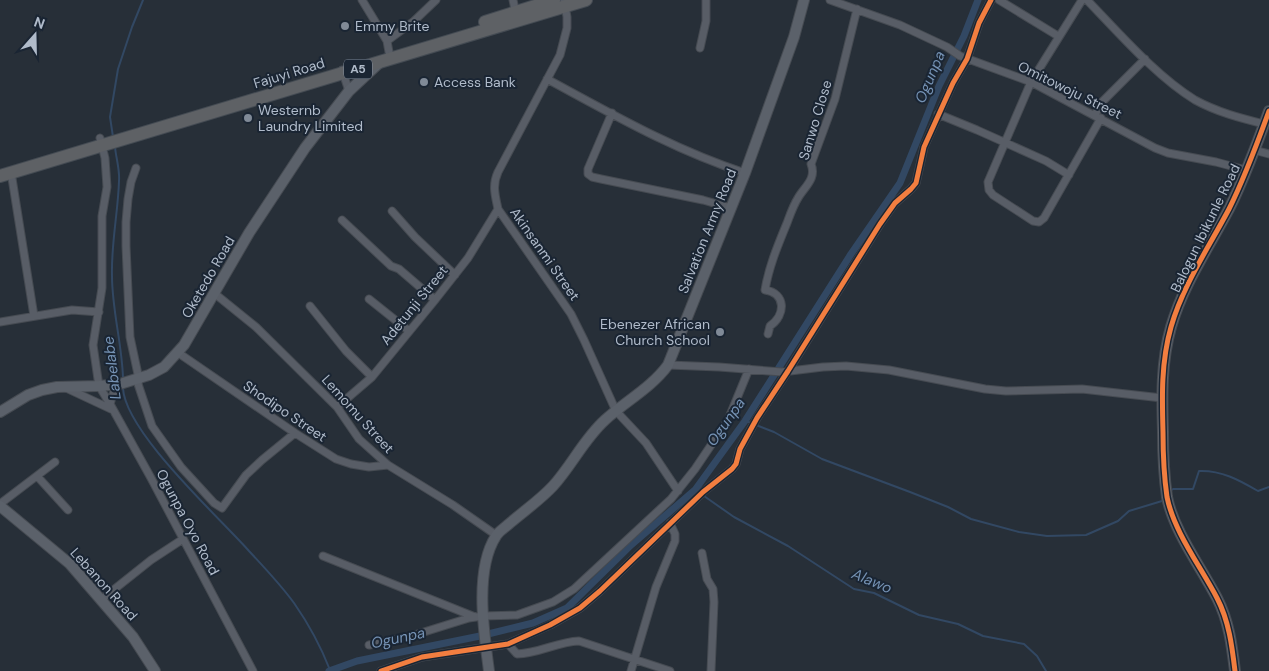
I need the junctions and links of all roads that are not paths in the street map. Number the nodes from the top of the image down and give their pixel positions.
1 (362, 0) edge
2 (436, 0) edge
3 (586, 0) edge
4 (706, 0) edge
5 (804, 0) edge
6 (830, 0) edge
7 (991, 0) edge
8 (999, 0) edge
9 (1082, 0) edge
10 (1087, 0) edge
11 (561, 2) edge
12 (857, 9) junction
13 (516, 11) edge
14 (1058, 36) junction
15 (388, 46) junction
16 (700, 48) dead end
17 (964, 57) junction
18 (1145, 58) junction
19 (379, 63) junction
20 (342, 70) junction
21 (547, 79) junction
22 (1031, 82) junction
23 (349, 91) junction
24 (1269, 111) edge
25 (612, 113) junction
26 (938, 114) junction
27 (1098, 116) junction
28 (1264, 124) junction
29 (105, 141) junction
30 (1004, 143) junction
31 (1254, 150) junction
32 (1269, 154) edge
33 (136, 168) dead end
34 (1246, 170) junction
35 (4, 172) edge
36 (745, 173) junction
37 (1069, 175) junction
38 (731, 208) junction
39 (498, 209) junction
40 (392, 211) dead end
41 (342, 220) dead end
42 (455, 275) junction
43 (214, 293) junction
44 (369, 300) dead end
45 (435, 300) junction
46 (310, 306) dead end
47 (99, 312) junction
48 (34, 316) junction
49 (0, 322) edge
50 (409, 331) junction
51 (768, 334) dead end
52 (177, 352) junction
53 (668, 365) junction
54 (749, 369) junction
55 (785, 371) junction
56 (372, 377) junction
57 (137, 380) junction
58 (118, 384) junction
59 (98, 386) junction
60 (63, 387) junction
61 (1162, 398) junction
62 (112, 407) junction
63 (337, 407) junction
64 (616, 411) junction
65 (0, 412) edge
66 (295, 433) junction
67 (56, 462) dead end
68 (388, 466) junction
69 (37, 476) junction
70 (678, 490) junction
71 (0, 505) edge
72 (68, 510) dead end
73 (670, 522) junction
74 (496, 535) junction
75 (183, 539) junction
76 (702, 553) dead end
77 (323, 556) dead end
78 (102, 599) junction
79 (481, 619) junction
80 (508, 644) junction
81 (369, 645) dead end
82 (486, 645) junction
83 (634, 659) junction
84 (155, 671) edge
85 (253, 671) edge
86 (381, 671) edge
87 (489, 671) edge
88 (631, 671) edge
89 (670, 671) edge
90 (711, 671) edge
91 (1236, 671) edge

1 - 15 street
2 - 15 street
3 - 11 highway, Fajuyi Road / A5
4 - 16 street
5 - 36 street, Salvation Army Road
6 - 12 street, Omitowoju Street
7 - 17 street
8 - 14 street
9 - 14 street
10 - 18 street
11 - 13 highway, Fajuyi Road / A5
11 - 21 street, Akinsanmi Street
12 - 17 street, Omitowoju Street
12 - 51 street, Sanwo Close
13 - 15 highway, Fajuyi Road / A5
13 - 19 highway, Fajuyi Road / A5
14 - 22 street
15 - 20 highway, Fajuyi Road / A5
17 - 22 street, Omitowoju Street
17 - 26 street
18 - 27 street
18 - 28 street
19 - 20 highway, Fajuyi Road / A5
19 - 23 street, Oketedo Road
20 - 23 street
20 - 29 highway, Fajuyi Road / A5
21 - 25 street
21 - 39 street, Akinsanmi Street
22 - 27 street, Omitowoju Street
22 - 30 street
23 - 43 street, Oketedo Road
24 - 28 street, Balogun Ibikunle Road
25 - 36 street
25 - 38 street
26 - 30 street
26 - 55 street
27 - 34 street, Omitowoju Street
27 - 37 street
28 - 31 street, Balogun Ibikunle Road
29 - 35 highway, Fajuyi Road / A5
29 - 47 street
30 - 37 street
30 - 37 street
31 - 32 street
31 - 34 street, Balogun Ibikunle Road
33 - 57 street
34 - 61 street, Balogun Ibikunle Road
35 - 48 street
36 - 38 street, Salvation Army Road
38 - 53 street, Salvation Army Road
39 - 42 street, Adetunji Street
39 - 64 street, Akinsanmi Street
40 - 42 street
41 - 45 street
42 - 45 street, Adetunji Street
43 - 52 street, Oketedo Road
43 - 63 street, Lemomu Street
44 - 50 street
45 - 50 street, Adetunji Street
46 - 56 street
47 - 48 street
47 - 59 street
48 - 49 street
50 - 56 street, Adetunji Street
52 - 57 street, Oketedo Road
52 - 66 street, Shodipo Street
53 - 54 street
53 - 64 street, Salvation Army Road
54 - 55 street
54 - 70 street
55 - 61 street
55 - 73 street
56 - 63 street, Adetunji Street
57 - 58 street, Oketedo Road
57 - 66 street
58 - 59 street, Oketedo Road
58 - 62 street
59 - 60 street, Oketedo Road
59 - 62 street, Ogunpa Oyo Road
60 - 62 street
60 - 65 street, Oketedo Road
61 - 91 street, Balogun Ibikunle Road
62 - 75 street, Ogunpa Oyo Road
63 - 68 street, Lemomu Street
64 - 70 street, Akinsanmi Street
64 - 74 street, Salvation Army Road
66 - 68 street, Shodipo Street
67 - 69 street
68 - 74 street, Lemomu Street
69 - 71 street
69 - 72 street
70 - 79 street
71 - 78 street, Lebanon Road
73 - 80 street
73 - 83 street
74 - 79 street, Salvation Army Road
75 - 78 street
75 - 85 street, Ogunpa Oyo Road
76 - 90 street
77 - 79 street
78 - 84 street, Lebanon Road
79 - 81 street
79 - 82 street, Salvation Army Road
80 - 82 street
80 - 83 street
82 - 86 street
82 - 87 street, Salvation Army Road
83 - 88 street
83 - 89 street

